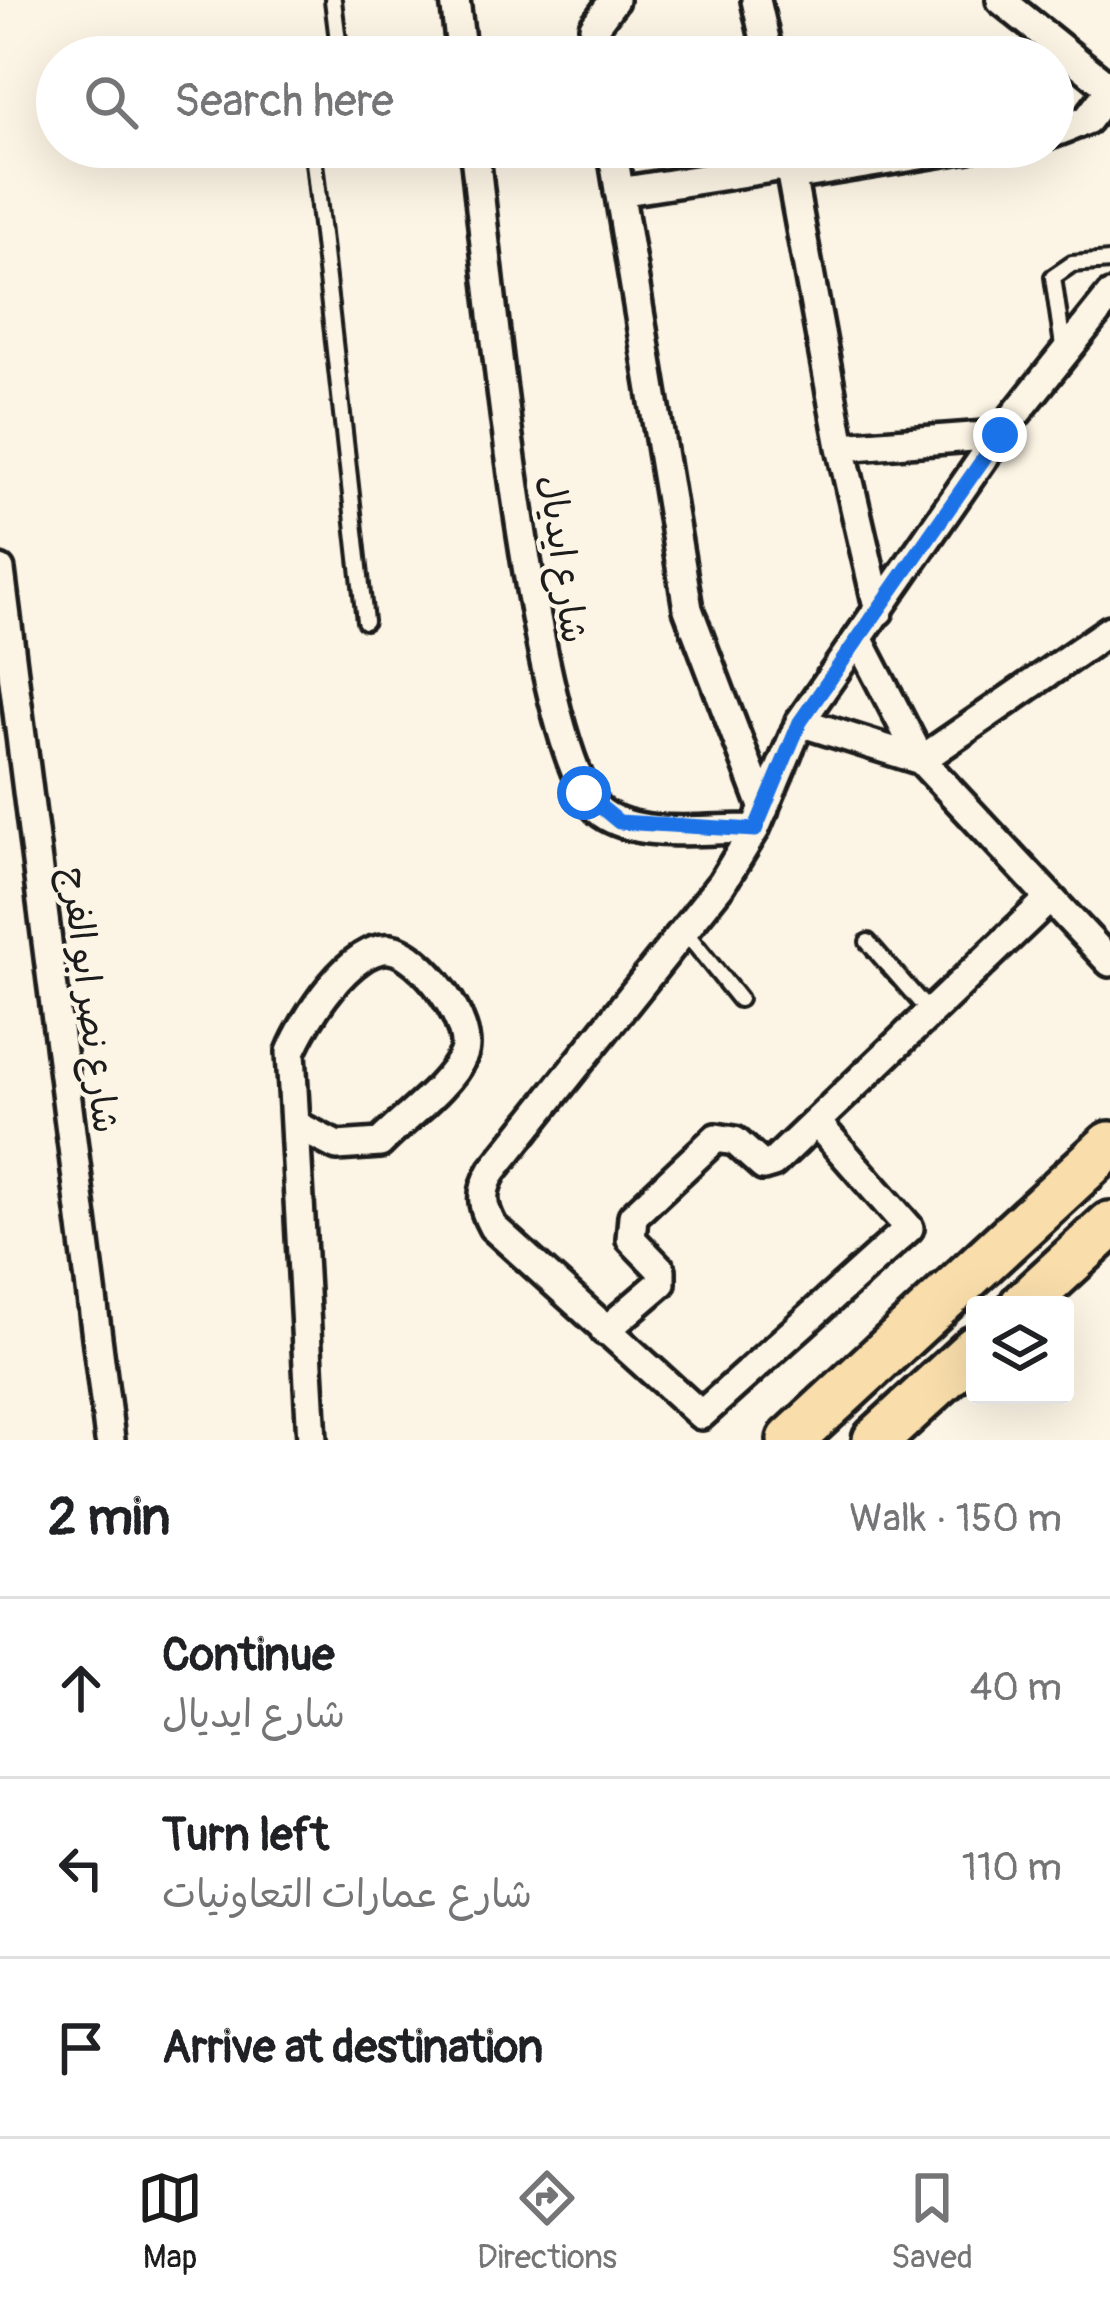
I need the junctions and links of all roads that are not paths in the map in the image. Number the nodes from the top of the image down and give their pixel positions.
1 (333, 0) edge
2 (455, 0) edge
3 (614, 0) edge
4 (756, 0) edge
5 (1001, 0) edge
6 (337, 36) edge
7 (460, 36) edge
8 (595, 36) edge
9 (765, 36) edge
10 (1045, 36) edge
11 (1074, 60) edge
12 (1110, 89) edge
13 (1074, 125) edge
14 (316, 168) edge
15 (477, 168) edge
16 (615, 168) edge
17 (760, 168) edge
18 (790, 168) edge
19 (619, 192) junction
20 (1110, 261) edge
21 (1110, 296) edge
22 (1064, 354) junction
23 (1000, 435) junction
24 (841, 447) junction
25 (0, 570) edge
26 (879, 611) junction
27 (365, 621) dead end
28 (1110, 630) edge
29 (859, 640) junction
30 (800, 722) junction
31 (921, 760) junction
32 (760, 819) junction
33 (1050, 898) junction
34 (685, 932) junction
35 (868, 942) dead end
36 (1110, 962) edge
37 (739, 999) dead end
38 (930, 1013) junction
39 (816, 1122) junction
40 (296, 1125) junction
41 (1110, 1145) edge
42 (1110, 1225) edge
43 (1033, 1296) edge
44 (605, 1331) junction
45 (966, 1357) edge
46 (110, 1440) edge
47 (312, 1440) edge
48 (791, 1440) edge
49 (876, 1440) edge

1 - 6 lane
2 - 7 street
3 - 8 street
4 - 9 street
5 - 10 street
11 - 12 street
12 - 13 street
14 - 27 lane
15 - 32 street, شارع ايديال
16 - 19 street
17 - 19 street
18 - 24 street
19 - 32 street
20 - 22 lane
21 - 22 street
22 - 23 street
23 - 24 street
23 - 26 street
24 - 26 street
25 - 46 street, شارع نصر ابو الفرج
26 - 29 street
28 - 31 street
29 - 30 street
29 - 31 street
30 - 31 street
30 - 32 street
31 - 33 street
32 - 34 street
33 - 36 street
33 - 38 street
34 - 37 lane
34 - 44 street
35 - 38 lane
38 - 39 street
39 - 44 street
39 - 44 street
40 - 40 street
40 - 47 street
41 - 48 highway
42 - 43 highway
45 - 49 highway

